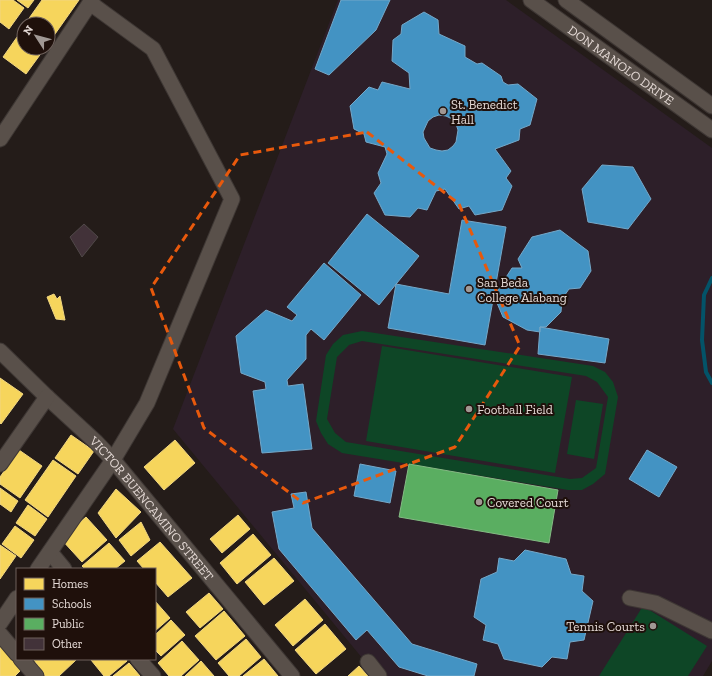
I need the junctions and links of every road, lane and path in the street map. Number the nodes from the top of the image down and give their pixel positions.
1 (531, 0) edge
2 (566, 0) edge
3 (91, 2) edge
4 (647, 59) junction
5 (636, 75) junction
6 (712, 106) edge
7 (712, 130) edge
8 (0, 139) edge
9 (0, 351) edge
10 (47, 397) junction
11 (113, 460) junction
12 (0, 464) edge
13 (50, 552) junction
14 (39, 568) edge
15 (63, 568) edge
16 (630, 598) dead end
17 (16, 599) edge
18 (0, 623) edge
19 (712, 631) edge
20 (0, 634) edge
21 (16, 653) edge
22 (22, 660) edge
23 (139, 660) edge
24 (368, 662) dead end
25 (36, 676) edge
26 (152, 676) edge
27 (292, 676) edge
28 (379, 676) edge

1 - 5 street, DON MANOLO DRIVE
2 - 4 street, DON MANOLO DRIVE
3 - 8 street
3 - 11 street
4 - 5 street
4 - 6 street, DON MANOLO DRIVE
5 - 7 street, DON MANOLO DRIVE
9 - 10 street, VICTOR BUENCAMINO STREET
10 - 11 street, VICTOR BUENCAMINO STREET
10 - 12 street
11 - 13 street
11 - 27 street, VICTOR BUENCAMINO STREET
13 - 14 street
13 - 15 street
16 - 19 street
17 - 18 street
20 - 21 street
22 - 25 street
23 - 26 street
24 - 28 street

